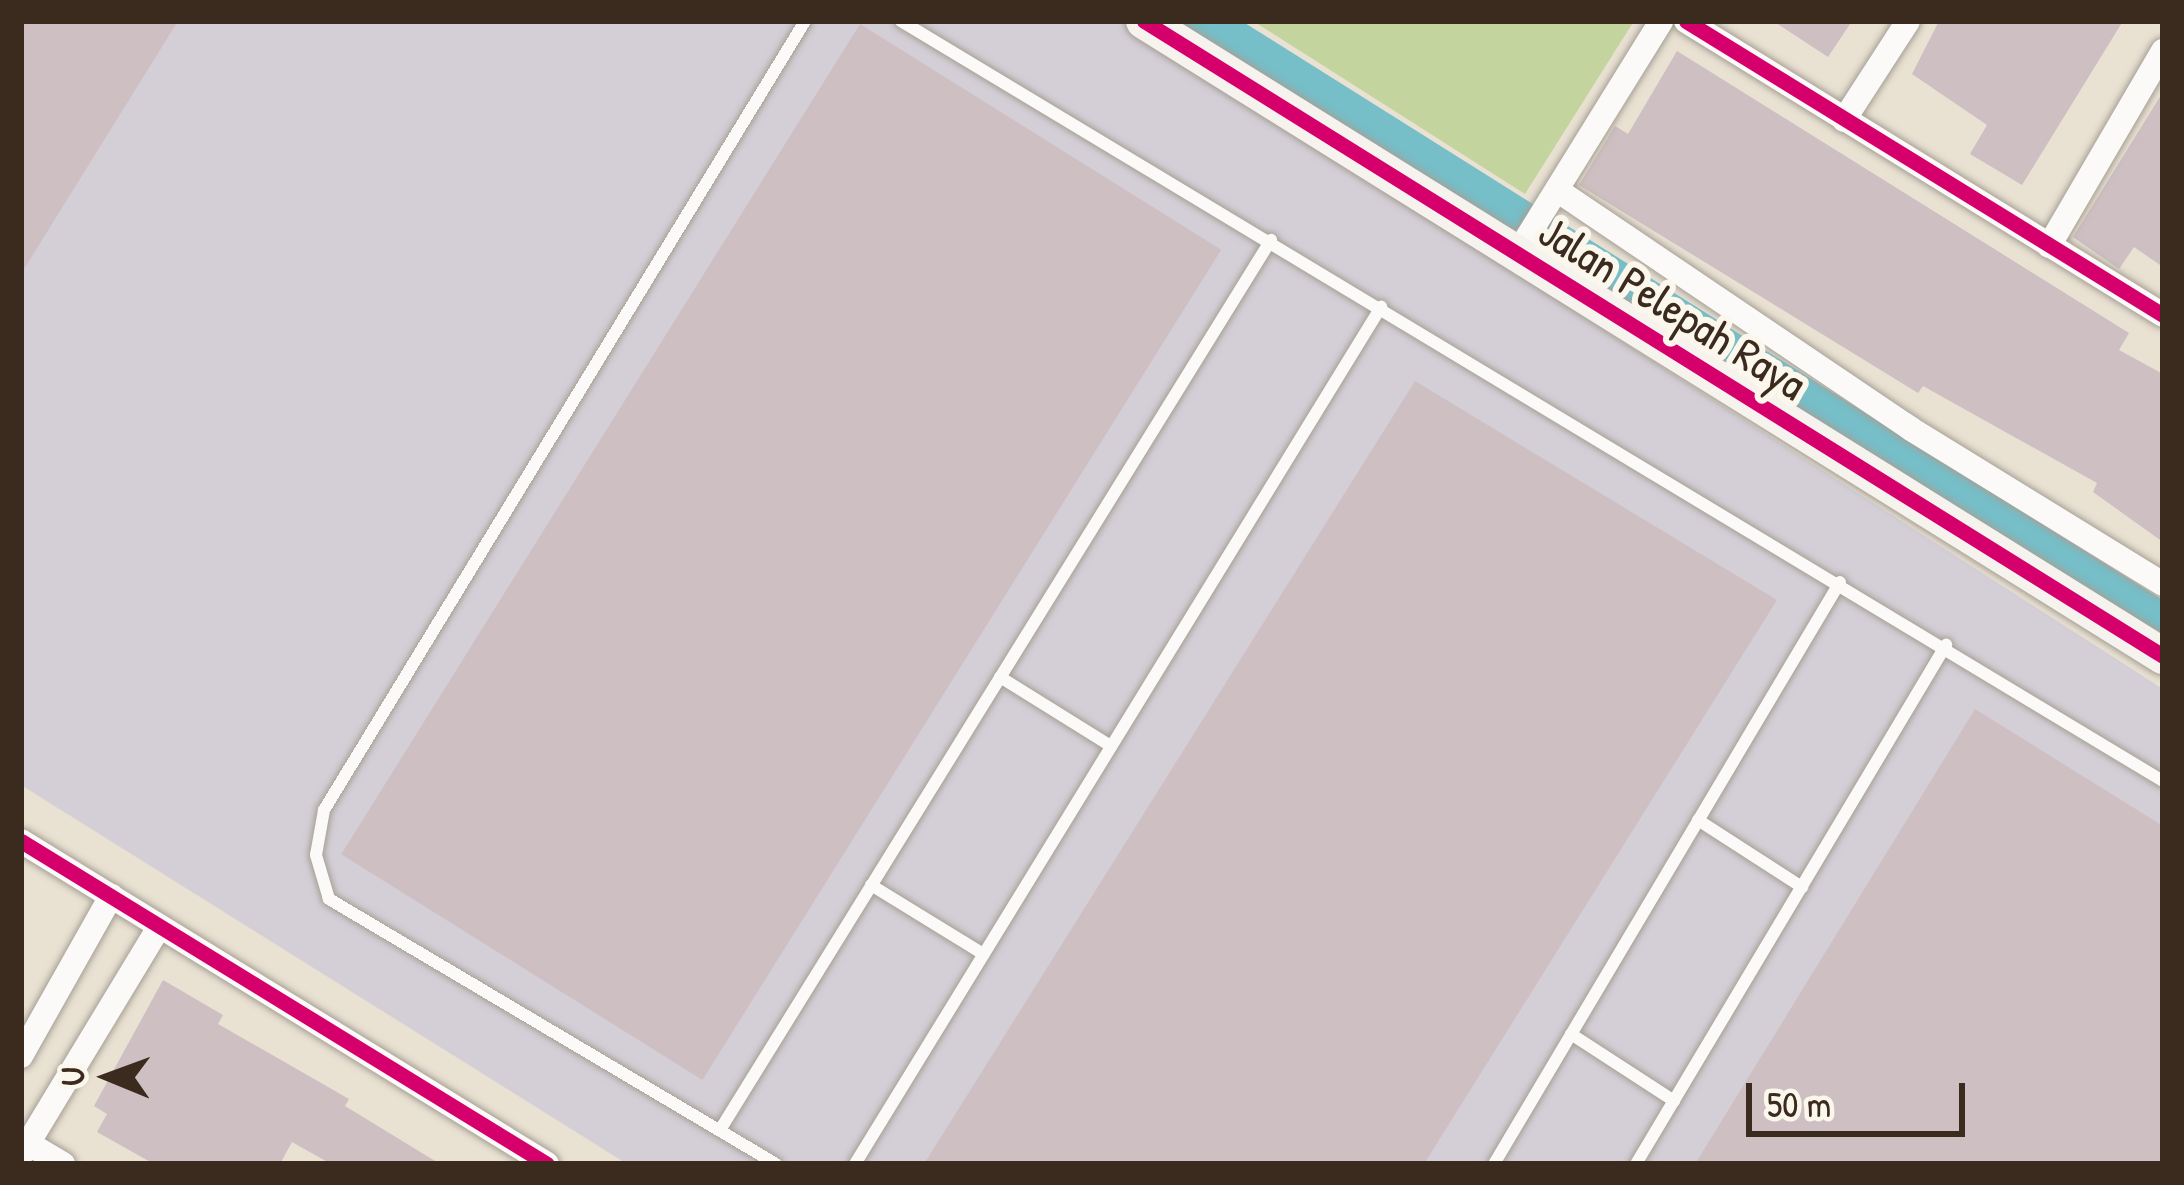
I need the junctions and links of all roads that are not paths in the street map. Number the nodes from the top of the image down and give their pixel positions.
1 (805, 21) edge
2 (901, 21) edge
3 (1144, 21) edge
4 (1660, 21) edge
5 (1686, 21) edge
6 (1908, 21) edge
7 (2163, 51) edge
8 (1844, 120) junction
9 (1552, 199) junction
10 (1271, 240) junction
11 (2049, 246) junction
12 (1520, 249) junction
13 (1382, 307) junction
14 (2163, 315) edge
15 (1840, 582) junction
16 (2163, 584) edge
17 (1946, 645) junction
18 (2163, 656) edge
19 (1000, 676) junction
20 (1111, 746) junction
21 (2163, 781) edge
22 (1698, 820) junction
23 (21, 842) edge
24 (871, 885) junction
25 (1802, 887) junction
26 (111, 896) junction
27 (159, 927) junction
28 (983, 954) junction
29 (1571, 1034) junction
30 (21, 1056) edge
31 (1674, 1101) junction
32 (720, 1130) junction
33 (23, 1146) edge
34 (63, 1164) edge
35 (548, 1164) edge
36 (776, 1164) edge
37 (855, 1164) edge
38 (1494, 1164) edge
39 (1636, 1164) edge

1 - 32 lane
2 - 10 lane
3 - 12 street, Jalan Pelepah Raya
4 - 9 street
5 - 8 street
6 - 8 street
7 - 11 street
8 - 11 street
9 - 12 street
9 - 16 street, Jalan Pelepah Raya
10 - 13 lane
10 - 19 lane
11 - 14 street
12 - 18 street, Jalan Pelepah Raya
13 - 15 lane
13 - 20 lane
15 - 17 lane
15 - 22 lane
17 - 21 lane
17 - 25 lane
19 - 20 lane
19 - 24 lane
20 - 28 lane
22 - 25 lane
22 - 29 lane
23 - 26 street
24 - 28 lane
24 - 32 lane
25 - 31 lane
26 - 27 street
26 - 30 street
27 - 33 street
27 - 35 street
28 - 37 lane
29 - 31 lane
29 - 38 lane
31 - 39 lane
32 - 36 lane
33 - 34 street

